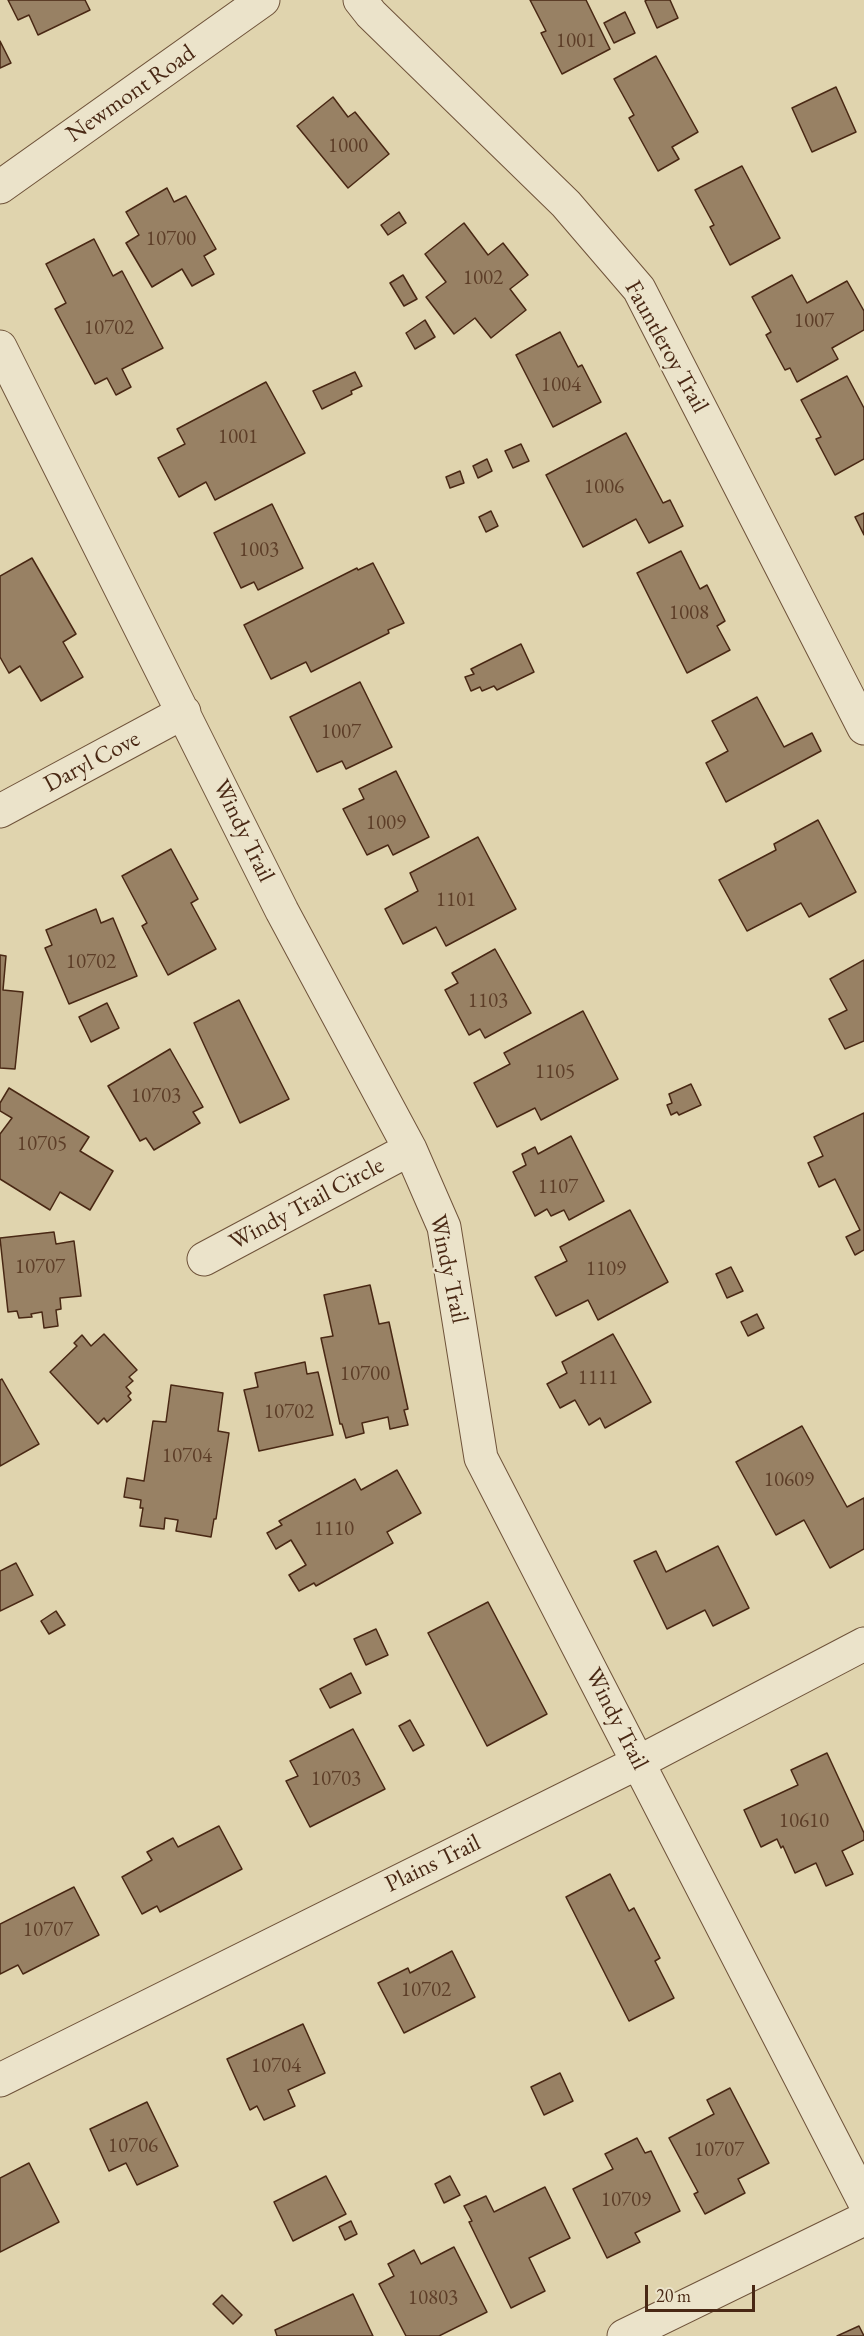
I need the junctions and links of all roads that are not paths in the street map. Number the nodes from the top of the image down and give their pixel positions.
1 (263, 0) edge
2 (360, 0) edge
3 (0, 187) edge
4 (0, 347) edge
5 (184, 712) junction
6 (864, 728) edge
7 (0, 811) edge
8 (410, 1149) junction
9 (204, 1259) dead end
10 (864, 1644) edge
11 (639, 1762) junction
12 (0, 2080) edge
13 (864, 2201) edge
14 (864, 2219) edge
15 (624, 2336) edge

1 - 3 street, Newmont Road
2 - 6 street, Fauntleroy Trail
4 - 5 street, Windy Trail
5 - 7 street, Daryl Cove
5 - 8 street, Windy Trail
8 - 9 street, Windy Trail Circle
8 - 11 street, Windy Trail
10 - 11 street, Plains Trail
11 - 12 street, Plains Trail
11 - 13 street, Windy Trail
14 - 15 street

